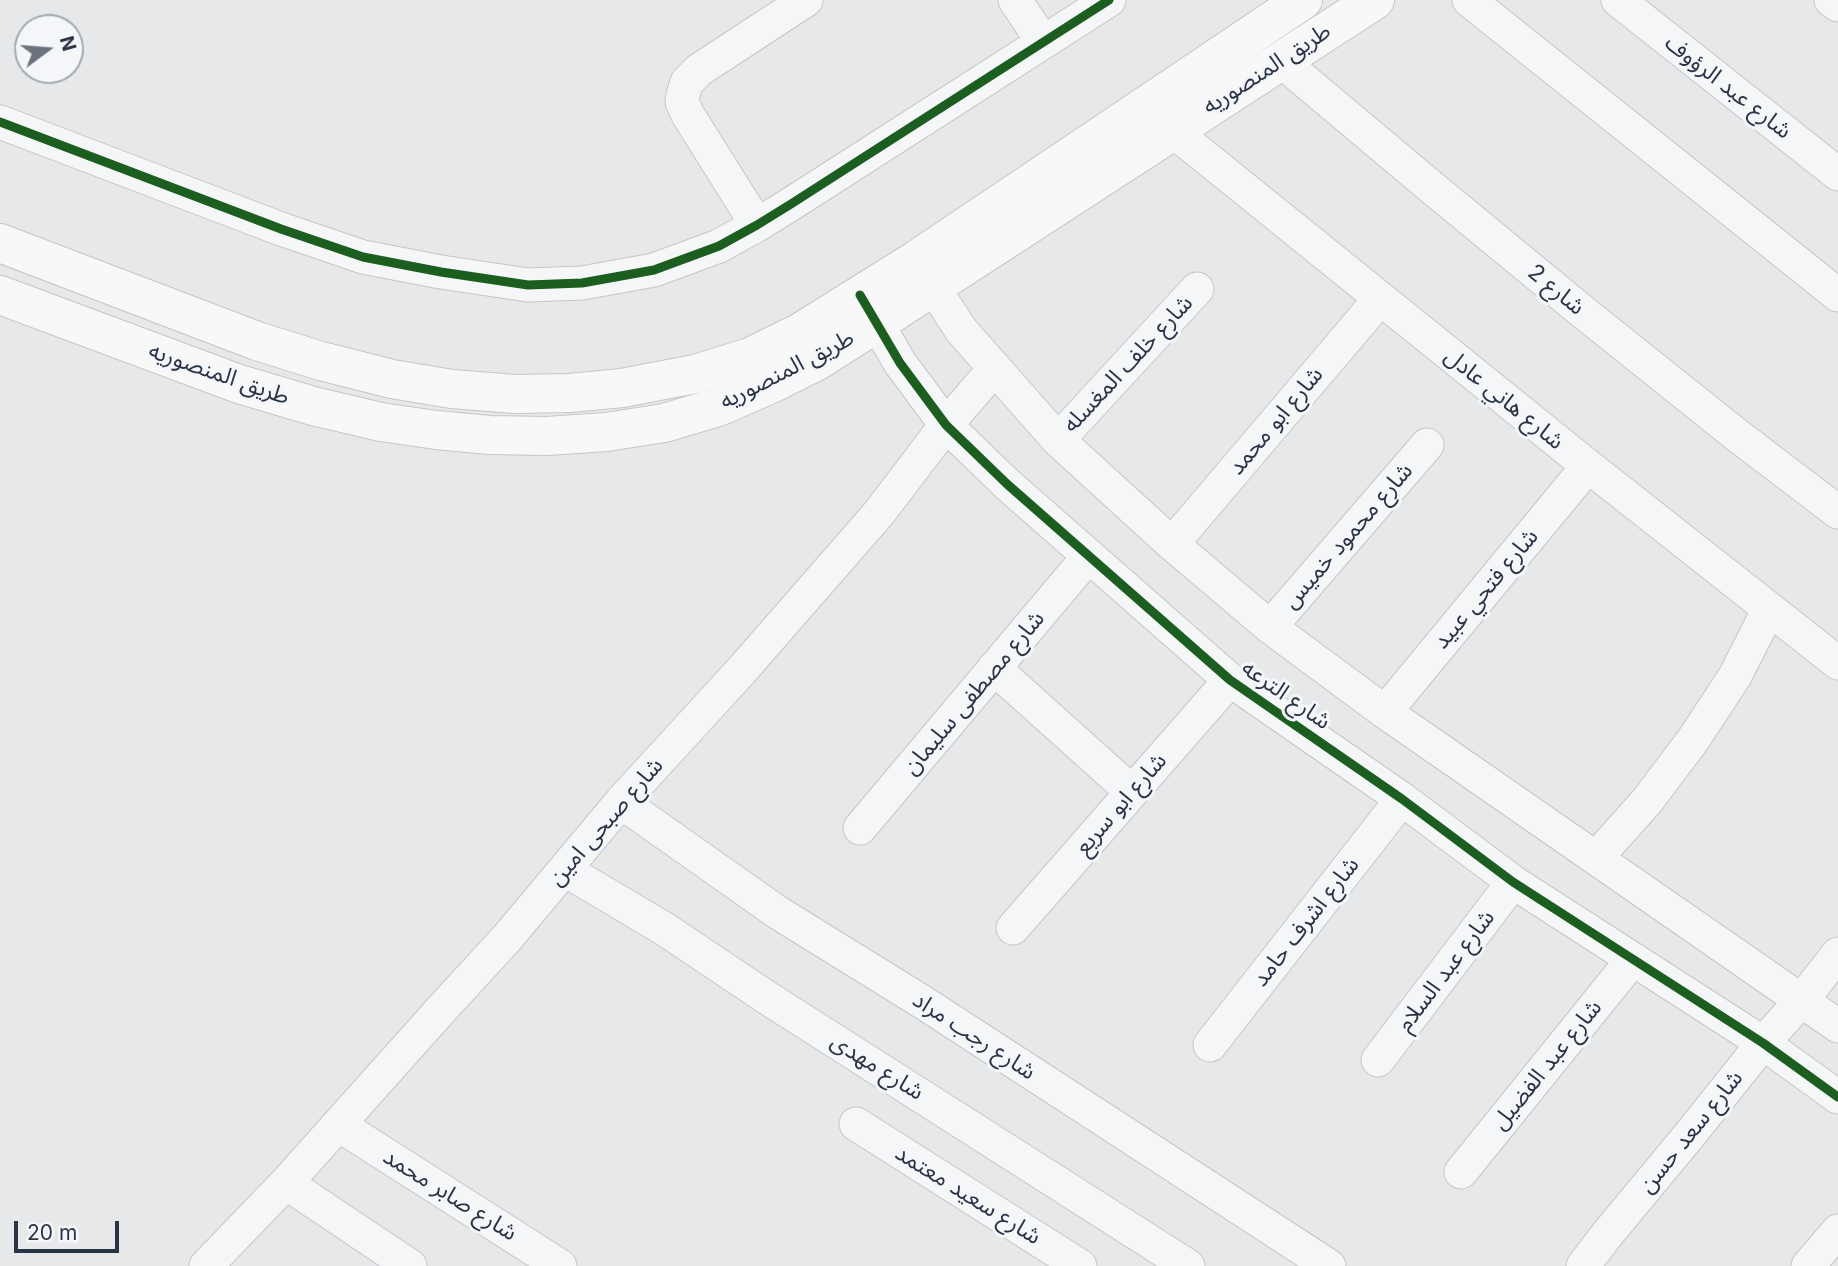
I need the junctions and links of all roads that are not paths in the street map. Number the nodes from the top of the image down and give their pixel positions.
1 (806, 0) edge
2 (1015, 0) edge
3 (1109, 0) edge
4 (1375, 0) edge
5 (1469, 0) edge
6 (1618, 0) edge
7 (1831, 0) edge
8 (1285, 5) edge
9 (1838, 5) edge
10 (1043, 43) junction
11 (1280, 60) junction
12 (0, 122) edge
13 (1172, 131) junction
14 (1838, 174) edge
15 (757, 225) junction
16 (0, 243) edge
17 (925, 273) junction
18 (1197, 289) dead end
19 (0, 295) edge
20 (1838, 295) edge
21 (1380, 299) junction
22 (869, 309) junction
23 (995, 368) junction
24 (946, 425) junction
25 (1058, 439) junction
26 (1427, 445) dead end
27 (1588, 466) junction
28 (1838, 512) edge
29 (1172, 544) junction
30 (1088, 557) junction
31 (1769, 609) junction
32 (1270, 627) junction
33 (1838, 663) edge
34 (994, 668) junction
35 (1230, 680) junction
36 (1385, 712) junction
37 (1132, 792) junction
38 (1402, 799) junction
39 (621, 803) junction
40 (860, 828) dead end
41 (1596, 858) junction
42 (565, 870) junction
43 (1513, 882) junction
44 (1013, 928) dead end
45 (1838, 954) edge
46 (1633, 959) junction
47 (1802, 1000) junction
48 (1838, 1026) edge
49 (1763, 1043) junction
50 (1210, 1045) dead end
51 (1378, 1060) dead end
52 (1838, 1097) edge
53 (856, 1124) dead end
54 (338, 1125) junction
55 (1461, 1172) dead end
56 (286, 1183) junction
57 (1838, 1231) edge
58 (206, 1266) edge
59 (410, 1266) edge
60 (560, 1266) edge
61 (1080, 1266) edge
62 (1188, 1266) edge
63 (1329, 1266) edge
64 (1583, 1266) edge
65 (1808, 1266) edge

1 - 15 street
2 - 10 street
3 - 10 street
4 - 11 main road, طريق المنصوريه
5 - 20 street
6 - 14 street, شارع عبد الرؤوف
7 - 9 street
8 - 17 main road, طريق المنصوريه
10 - 15 street
11 - 13 main road, طريق المنصوريه
11 - 28 street, شارع 2
12 - 15 street
13 - 17 main road, طريق المنصوريه
13 - 21 street, شارع هاني عادل
16 - 22 main road, طريق المنصوريه
17 - 22 main road, طريق المنصوريه
17 - 23 street, شارع الترعه
18 - 25 street, شارع خلف المغسله
19 - 22 main road, طريق المنصوريه
21 - 27 street, شارع هاني عادل
21 - 29 street, شارع ابو محمد
22 - 24 street, شارع الترعه
23 - 24 street, شارع صبحى امين
23 - 25 street, شارع الترعه
24 - 30 street, شارع الترعه
24 - 39 street, شارع صبحى امين
25 - 29 street, شارع الترعه
26 - 32 street, شارع محمود خميس
27 - 31 street, شارع هاني عادل
27 - 36 street, شارع فتحي عبيد
29 - 32 street, شارع الترعه
30 - 34 street, شارع مصطفى سليمان
30 - 35 street, شارع الترعه
31 - 33 street, شارع هاني عادل
31 - 41 street
32 - 36 street, شارع الترعه
34 - 37 street
34 - 40 street, شارع مصطفى سليمان
35 - 37 street, شارع ابو سريع
35 - 38 street, شارع الترعه
36 - 41 street, شارع الترعه
37 - 44 street, شارع ابو سريع
38 - 43 street, شارع الترعه
38 - 50 street, شارع اشرف حامد
39 - 42 street, شارع صبحى امين
39 - 63 street, شارع رجب مراد
41 - 47 street, شارع الترعه
42 - 54 street, شارع صبحى امين
42 - 62 street, شارع مهدى
43 - 46 street, شارع الترعه
43 - 51 street, شارع عبد السلام
45 - 47 street, شارع سعد حسن
46 - 49 street, شارع الترعه
46 - 55 street, شارع عبد الفضيل
47 - 48 street, شارع الترعه
47 - 49 street, شارع سعد حسن
49 - 52 street, شارع الترعه
49 - 64 street, شارع سعد حسن
53 - 61 street, شارع سعيد معتمد
54 - 56 street, شارع صبحى امين
54 - 60 street, شارع صابر محمد
56 - 58 street, شارع صبحى امين
56 - 59 street
57 - 65 street

